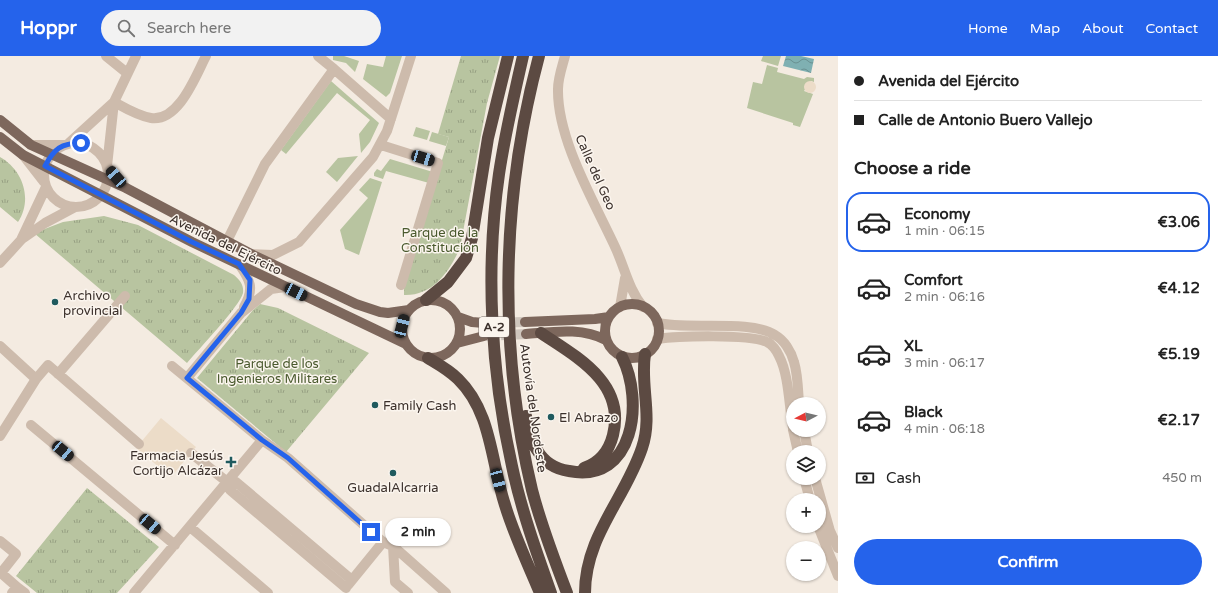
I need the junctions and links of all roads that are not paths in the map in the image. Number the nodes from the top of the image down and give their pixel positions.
1 (106, 56) edge
2 (136, 56) edge
3 (206, 56) edge
4 (318, 56) edge
5 (411, 56) edge
6 (508, 56) edge
7 (523, 56) edge
8 (539, 56) edge
9 (565, 56) edge
10 (337, 72) junction
11 (127, 73) junction
12 (114, 102) junction
13 (525, 114) junction
14 (391, 119) junction
15 (0, 120) edge
16 (0, 137) edge
17 (67, 144) junction
18 (31, 145) junction
19 (380, 145) junction
20 (52, 154) junction
21 (23, 155) junction
22 (45, 166) junction
23 (107, 166) junction
24 (108, 180) junction
25 (45, 185) junction
26 (126, 188) junction
27 (101, 195) junction
28 (115, 202) junction
29 (90, 204) junction
30 (75, 207) junction
31 (21, 240) junction
32 (227, 241) junction
33 (251, 254) junction
34 (0, 263) edge
35 (239, 264) junction
36 (626, 272) junction
37 (401, 284) dead end
38 (285, 287) junction
39 (125, 296) dead end
40 (426, 300) junction
41 (620, 307) junction
42 (643, 307) junction
43 (408, 310) junction
44 (241, 313) junction
45 (609, 316) junction
46 (458, 317) junction
47 (525, 322) tunnel mouth
48 (484, 323) tunnel mouth
49 (657, 323) junction
50 (541, 333) junction
51 (526, 334) tunnel mouth
52 (484, 336) tunnel mouth
53 (657, 339) junction
54 (606, 340) junction
55 (458, 343) junction
56 (406, 344) junction
57 (0, 346) edge
58 (645, 354) junction
59 (622, 356) junction
60 (428, 358) junction
61 (172, 366) dead end
62 (58, 374) junction
63 (187, 378) junction
64 (36, 379) junction
65 (788, 397) edge
66 (798, 397) edge
67 (31, 425) dead end
68 (0, 436) edge
69 (262, 440) junction
70 (139, 444) dead end
71 (191, 452) dead end
72 (571, 472) junction
73 (230, 484) junction
74 (816, 485) edge
75 (190, 527) junction
76 (821, 533) edge
77 (0, 541) edge
78 (383, 542) junction
79 (175, 544) junction
80 (393, 546) junction
81 (838, 548) edge
82 (0, 572) edge
83 (838, 576) edge
84 (346, 587) edge
85 (18, 591) edge
86 (134, 593) edge
87 (268, 593) edge
88 (408, 593) edge
89 (446, 593) edge
90 (540, 593) edge
91 (551, 593) edge
92 (567, 593) edge
93 (585, 593) edge

1 - 11 street
2 - 11 street
3 - 12 street
4 - 10 street
5 - 14 street
6 - 40 highway
7 - 91 highway, A-2
8 - 13 highway, Autovía del Nordeste / A-2
9 - 36 street, Calle del Geo
10 - 14 street
10 - 32 street
11 - 12 street
12 - 17 street
12 - 23 street
13 - 72 highway
13 - 92 highway, Autovía del Nordeste / A-2
14 - 19 street
15 - 18 main road, Avenida del Ejército
16 - 21 main road, Avenida del Ejército
17 - 18 street
17 - 20 street
17 - 23 street
18 - 20 main road, Avenida del Ejército
19 - 33 street
19 - 37 street
20 - 22 street
20 - 24 main road, Avenida del Ejército
21 - 22 main road, Avenida del Ejército
21 - 25 street
22 - 25 street
22 - 27 main road, Avenida del Ejército
23 - 24 street
23 - 26 street
24 - 26 main road, Avenida del Ejército
24 - 27 street
25 - 30 street
25 - 31 street
26 - 32 main road, Avenida del Ejército
27 - 28 main road, Avenida del Ejército
27 - 29 street
28 - 29 street
28 - 35 main road, Avenida del Ejército
29 - 30 street
30 - 31 street
31 - 34 street
32 - 33 main road, Avenida del Ejército
33 - 43 main road, Avenida del Ejército
35 - 38 main road, Avenida del Ejército
35 - 44 street
36 - 41 street
36 - 42 street, Calle del Geo
38 - 44 street
38 - 56 main road, Avenida del Ejército
39 - 62 street
40 - 43 main road
40 - 46 main road
41 - 42 main road
41 - 45 main road
42 - 49 main road
43 - 56 main road
44 - 63 street
45 - 47 main road
45 - 54 main road
46 - 48 main road
46 - 55 main road
49 - 53 main road
49 - 66 street
50 - 51 main road
50 - 54 main road
50 - 72 highway
52 - 55 main road
53 - 58 main road
53 - 65 street
54 - 59 main road
55 - 60 main road
56 - 60 main road
57 - 64 street
58 - 59 main road
58 - 93 highway
59 - 72 highway
60 - 90 highway
61 - 63 street
62 - 64 street
62 - 70 street
63 - 69 street
64 - 68 street
67 - 79 street
69 - 73 street
69 - 78 street
71 - 73 street
73 - 75 street
73 - 84 street
74 - 81 street
75 - 79 street
75 - 87 street
76 - 83 street
77 - 82 street
78 - 80 street
78 - 84 street
79 - 86 street
80 - 88 street
80 - 89 street
82 - 85 street

